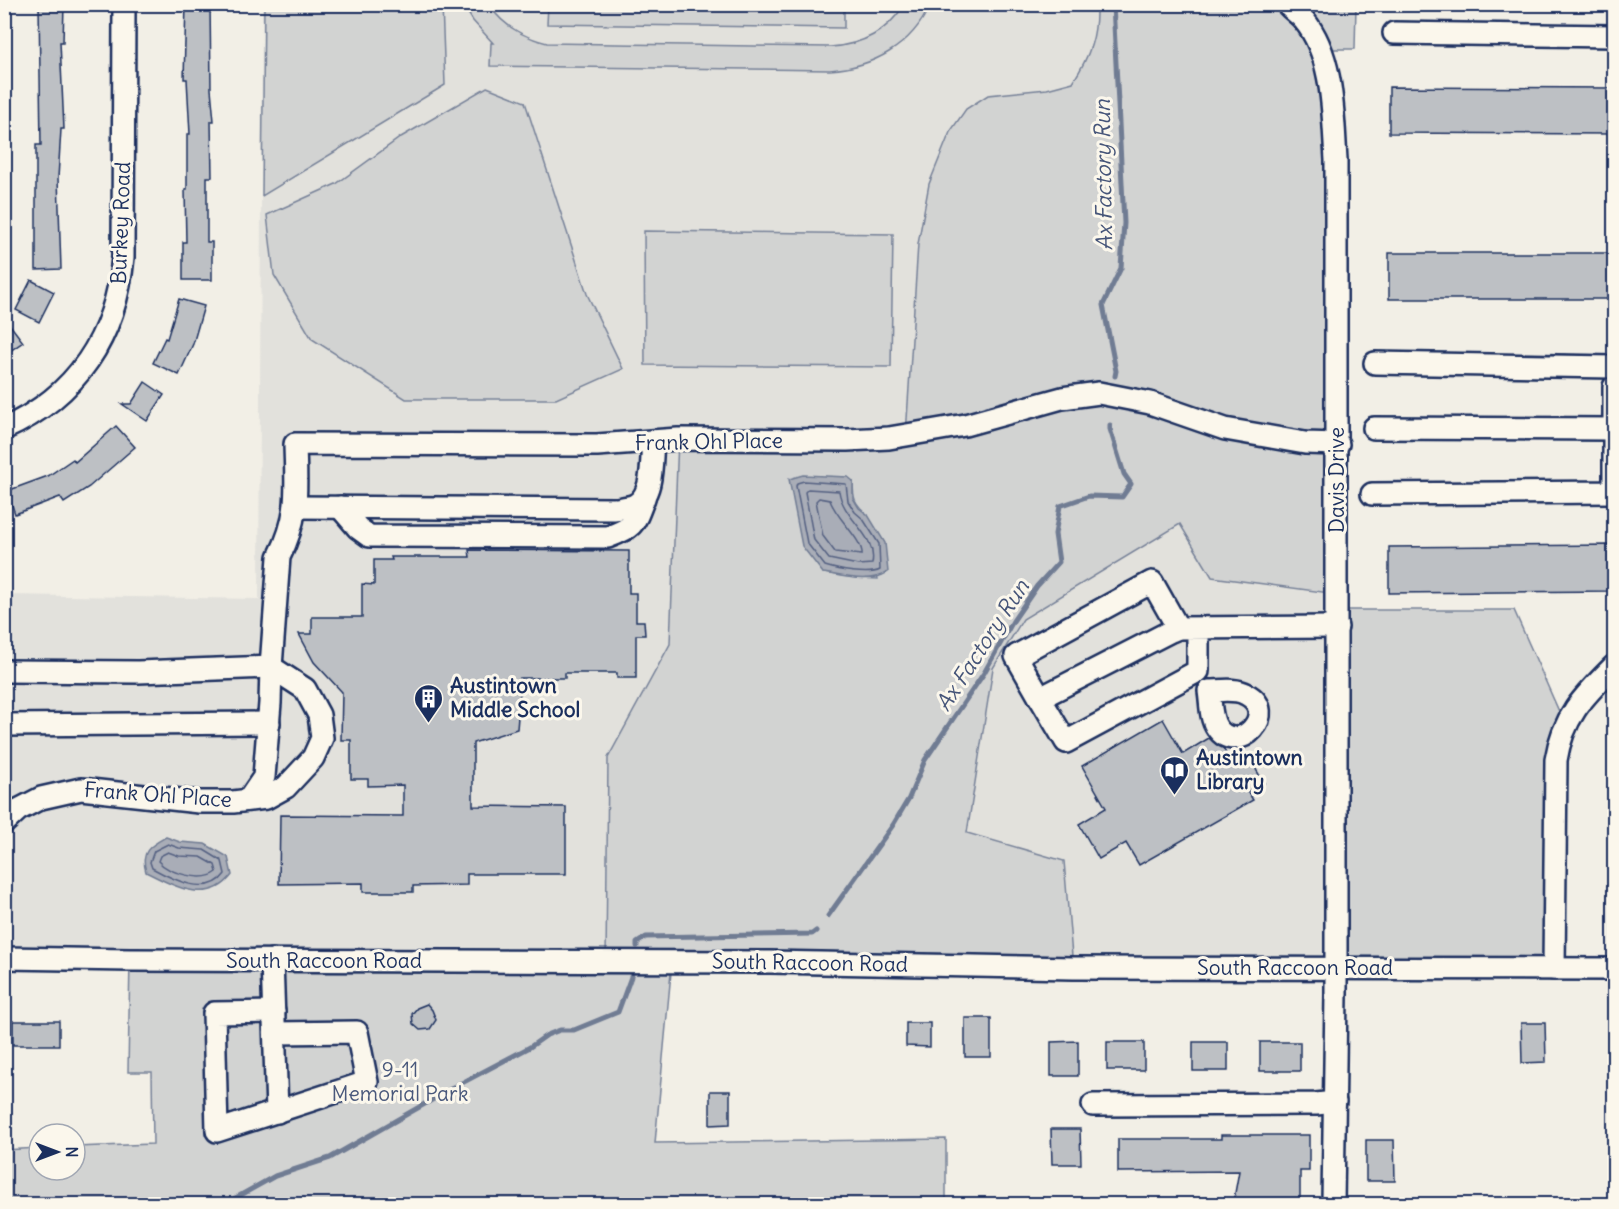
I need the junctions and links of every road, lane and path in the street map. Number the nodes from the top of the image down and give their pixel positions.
1 (124, 4) edge
2 (1287, 4) edge
3 (1394, 33) dead end
4 (1614, 36) edge
5 (1375, 363) dead end
6 (1614, 367) edge
7 (1614, 387) edge
8 (1374, 428) dead end
9 (4, 429) edge
10 (1614, 429) edge
11 (653, 441) junction
12 (1338, 444) junction
13 (1614, 492) edge
14 (1372, 494) dead end
15 (644, 498) junction
16 (295, 507) junction
17 (340, 507) junction
18 (1337, 627) junction
19 (1188, 628) junction
20 (1614, 666) edge
21 (271, 667) junction
22 (4, 671) edge
23 (1198, 671) junction
24 (1209, 692) dead end
25 (1040, 698) junction
26 (269, 723) junction
27 (4, 725) edge
28 (249, 799) junction
29 (4, 824) edge
30 (4, 958) edge
31 (273, 960) junction
32 (1335, 968) junction
33 (1554, 969) junction
34 (1614, 969) edge
35 (275, 1022) junction
36 (1335, 1102) junction
37 (1093, 1105) dead end
38 (277, 1112) junction
39 (1333, 1204) edge

1 - 9 street, Burkey Road
2 - 12 street, Davis Drive
3 - 4 street
5 - 6 street
7 - 10 street
8 - 10 street
10 - 13 street
11 - 12 street, Frank Ohl Place
11 - 15 street
11 - 16 street, Frank Ohl Place
12 - 18 street, Davis Drive
13 - 14 street
15 - 17 street
15 - 17 street
16 - 17 street
16 - 21 street, Frank Ohl Place
18 - 19 street
18 - 32 street, Davis Drive
19 - 23 street
19 - 25 street
19 - 25 street
20 - 33 street
21 - 22 street
21 - 26 street, Frank Ohl Place
21 - 28 street, Frank Ohl Place
23 - 24 street
23 - 25 street
26 - 27 street
26 - 28 street, Frank Ohl Place
28 - 29 street, Frank Ohl Place
30 - 31 street, South Raccoon Road
31 - 32 street, South Raccoon Road
31 - 35 street
32 - 33 street, South Raccoon Road
32 - 36 street, Davis Drive
33 - 34 street, South Raccoon Road
35 - 38 street
35 - 38 street
35 - 38 street
36 - 37 street
36 - 39 street, Davis Drive

